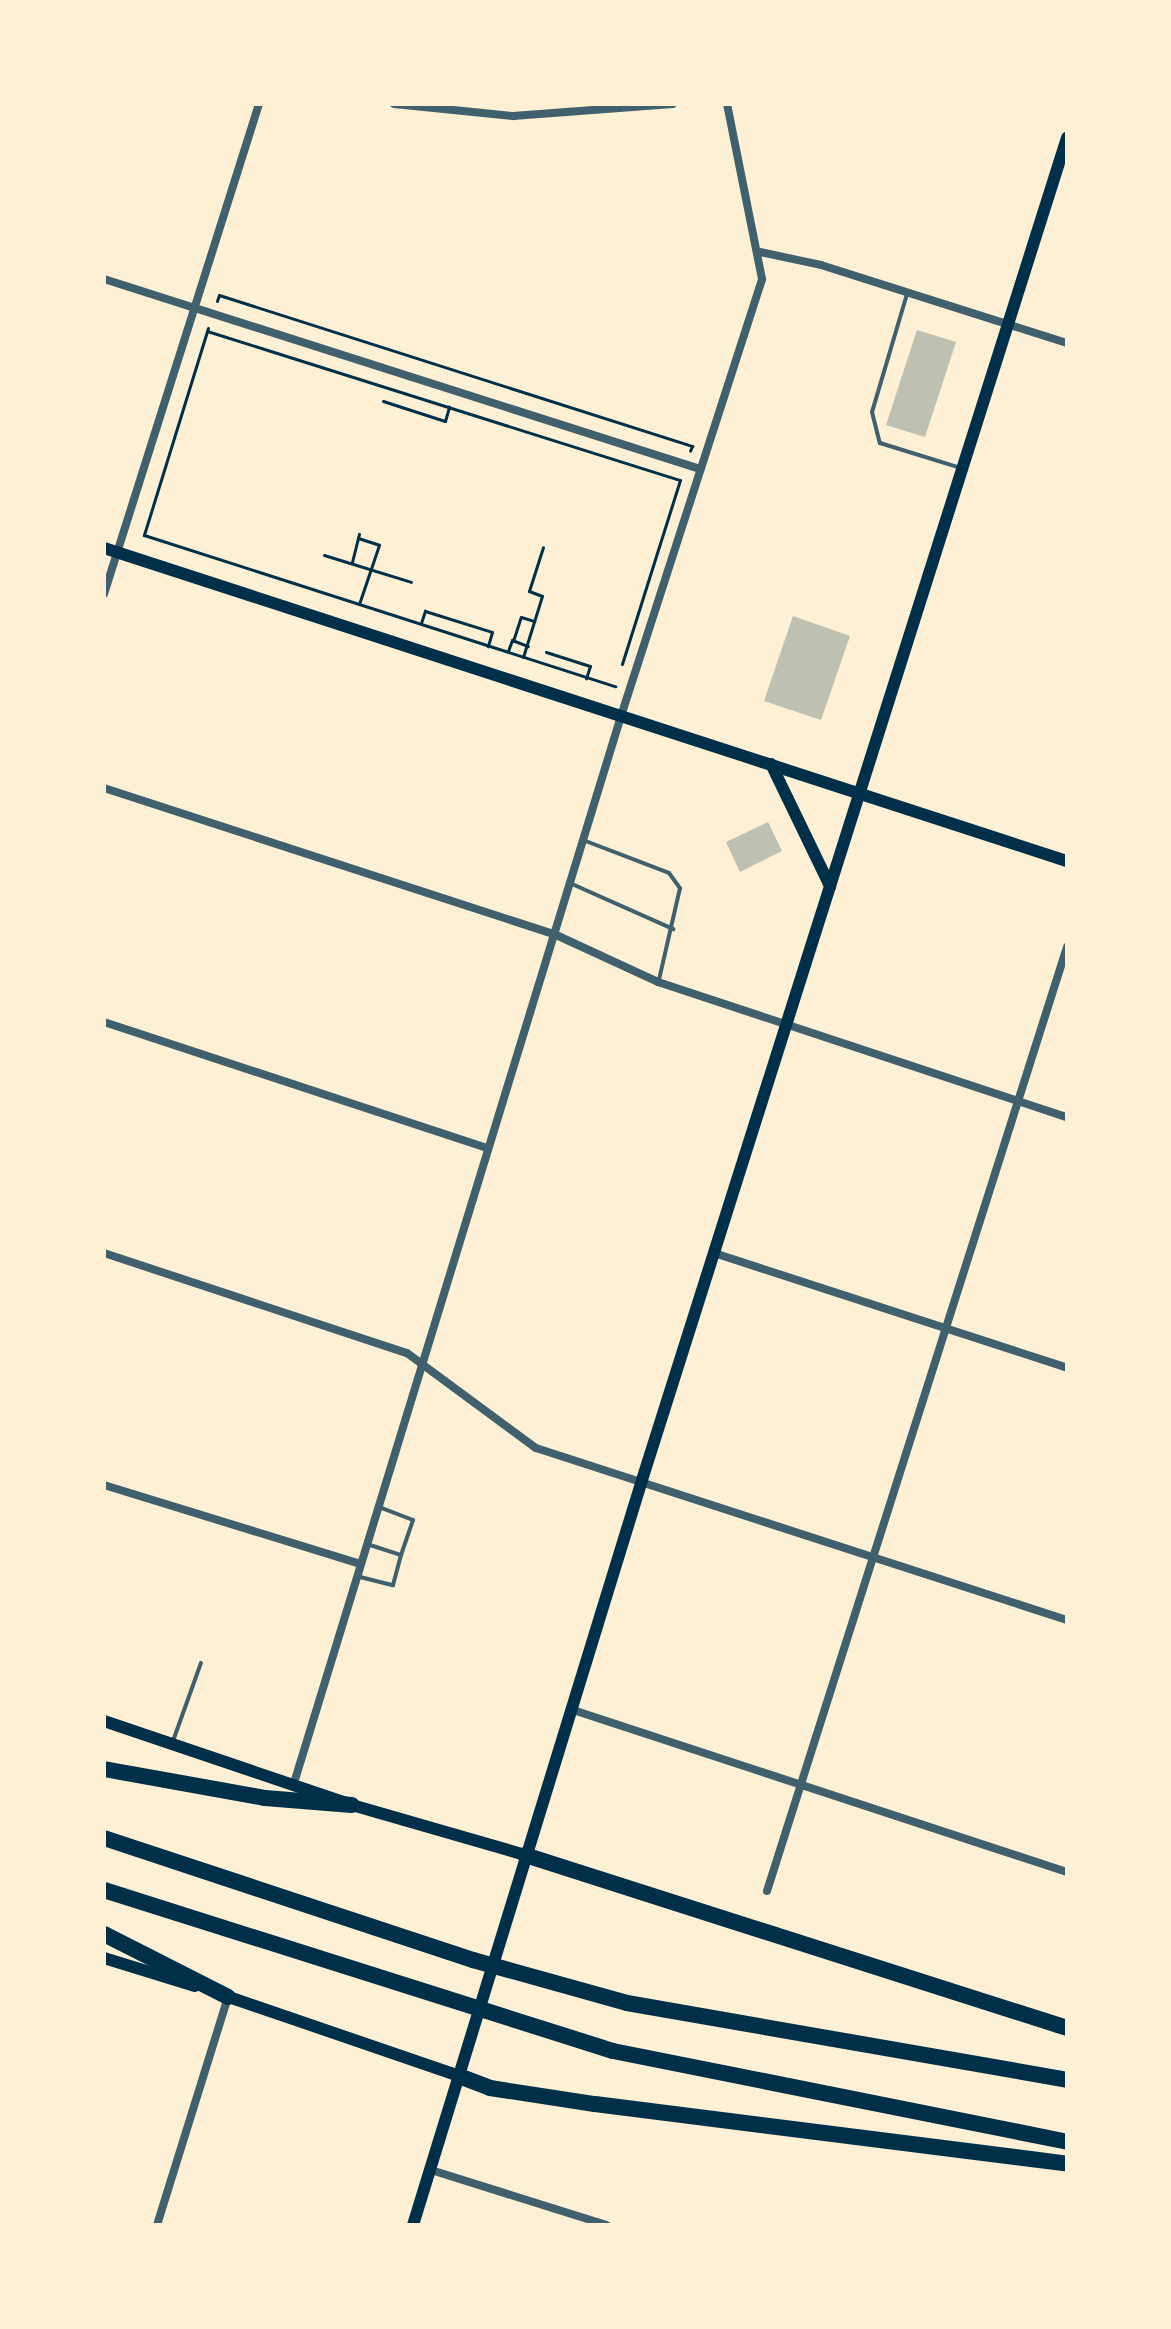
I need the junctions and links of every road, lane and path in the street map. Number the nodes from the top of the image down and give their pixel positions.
1 (259, 104) edge
2 (394, 104) edge
3 (673, 104) edge
4 (727, 104) edge
5 (1067, 138) edge
6 (760, 252) junction
7 (104, 279) edge
8 (907, 292) junction
9 (196, 308) junction
10 (213, 313) junction
11 (1008, 324) junction
12 (207, 331) junction
13 (1067, 343) edge
14 (383, 401) dead end
15 (449, 407) junction
16 (685, 464) junction
17 (963, 468) junction
18 (700, 469) junction
19 (680, 480) junction
20 (543, 547) dead end
21 (104, 548) edge
22 (117, 553) junction
23 (324, 555) dead end
24 (351, 563) junction
25 (371, 569) junction
26 (411, 582) dead end
27 (104, 594) edge
28 (359, 604) junction
29 (534, 621) junction
30 (460, 622) junction
31 (421, 624) junction
32 (456, 635) junction
33 (513, 641) junction
34 (528, 645) junction
35 (488, 646) junction
36 (508, 652) junction
37 (546, 652) dead end
38 (523, 657) junction
39 (586, 678) junction
40 (621, 716) junction
41 (771, 764) junction
42 (104, 788) edge
43 (860, 794) junction
44 (583, 840) junction
45 (1067, 861) edge
46 (569, 883) junction
47 (830, 886) junction
48 (673, 929) junction
49 (554, 934) junction
50 (1067, 947) edge
51 (658, 982) junction
52 (104, 1022) edge
53 (785, 1026) junction
54 (1018, 1101) junction
55 (1067, 1117) edge
56 (488, 1148) junction
57 (104, 1253) edge
58 (714, 1253) junction
59 (945, 1329) junction
60 (423, 1364) junction
61 (1067, 1368) edge
62 (642, 1480) junction
63 (104, 1485) edge
64 (378, 1507) junction
65 (367, 1544) junction
66 (401, 1555) junction
67 (871, 1555) junction
68 (360, 1564) junction
69 (357, 1576) junction
70 (1067, 1620) edge
71 (201, 1663) dead end
72 (570, 1709) junction
73 (104, 1721) edge
74 (172, 1743) junction
75 (104, 1769) edge
76 (294, 1783) junction
77 (801, 1783) junction
78 (352, 1805) junction
79 (104, 1838) edge
80 (525, 1855) junction
81 (1067, 1872) edge
82 (104, 1890) edge
83 (767, 1891) dead end
84 (104, 1934) edge
85 (104, 1958) edge
86 (228, 1997) junction
87 (1067, 2028) edge
88 (459, 2076) junction
89 (1067, 2080) edge
90 (1067, 2142) edge
91 (1067, 2164) edge
92 (431, 2170) junction
93 (157, 2225) edge
94 (413, 2225) edge
95 (607, 2225) edge

1 - 9 street
2 - 3 street
4 - 6 street
5 - 11 main road
6 - 8 street
6 - 18 street
7 - 9 street
8 - 11 street
8 - 17 lane
9 - 10 street
9 - 22 street
10 - 12 path
10 - 16 street
10 - 16 path
11 - 13 street
11 - 17 main road
12 - 15 path
12 - 28 path
14 - 15 path
15 - 19 path
16 - 18 street
16 - 19 path
17 - 43 main road
18 - 40 street
19 - 39 path
20 - 29 path
21 - 22 main road
22 - 27 street
22 - 40 main road
23 - 24 path
24 - 25 path
24 - 25 path
25 - 26 path
25 - 28 path
28 - 31 path
29 - 33 path
29 - 34 path
30 - 31 path
30 - 32 path
30 - 35 path
31 - 32 path
32 - 35 path
33 - 34 path
33 - 36 path
34 - 38 path
35 - 36 path
36 - 38 path
37 - 39 path
38 - 39 path
40 - 41 main road
40 - 44 street
41 - 43 main road
41 - 47 main road
42 - 49 street
43 - 45 main road
43 - 47 main road
44 - 46 street
44 - 48 lane
46 - 48 lane
46 - 49 street
47 - 53 main road
48 - 51 lane
49 - 51 street
49 - 56 street
50 - 54 street
51 - 53 street
52 - 56 street
53 - 54 street
53 - 58 main road
54 - 55 street
54 - 59 street
56 - 60 street
57 - 60 street
58 - 59 street
58 - 62 main road
59 - 61 street
59 - 67 street
60 - 62 street
60 - 64 street
62 - 67 street
62 - 72 main road
63 - 68 street
64 - 65 street
64 - 66 lane
65 - 66 lane
65 - 68 street
66 - 69 lane
67 - 70 street
67 - 77 street
68 - 69 street
69 - 76 street
71 - 74 lane
72 - 77 street
72 - 80 main road
73 - 74 main road
74 - 76 main road
75 - 78 highway
76 - 78 main road
77 - 81 street
77 - 83 street
78 - 80 main road
79 - 89 highway
80 - 87 highway
80 - 88 main road
82 - 90 highway
84 - 86 highway
85 - 86 main road
86 - 88 main road
86 - 93 street
88 - 91 highway
88 - 92 main road
92 - 94 main road
92 - 95 street

